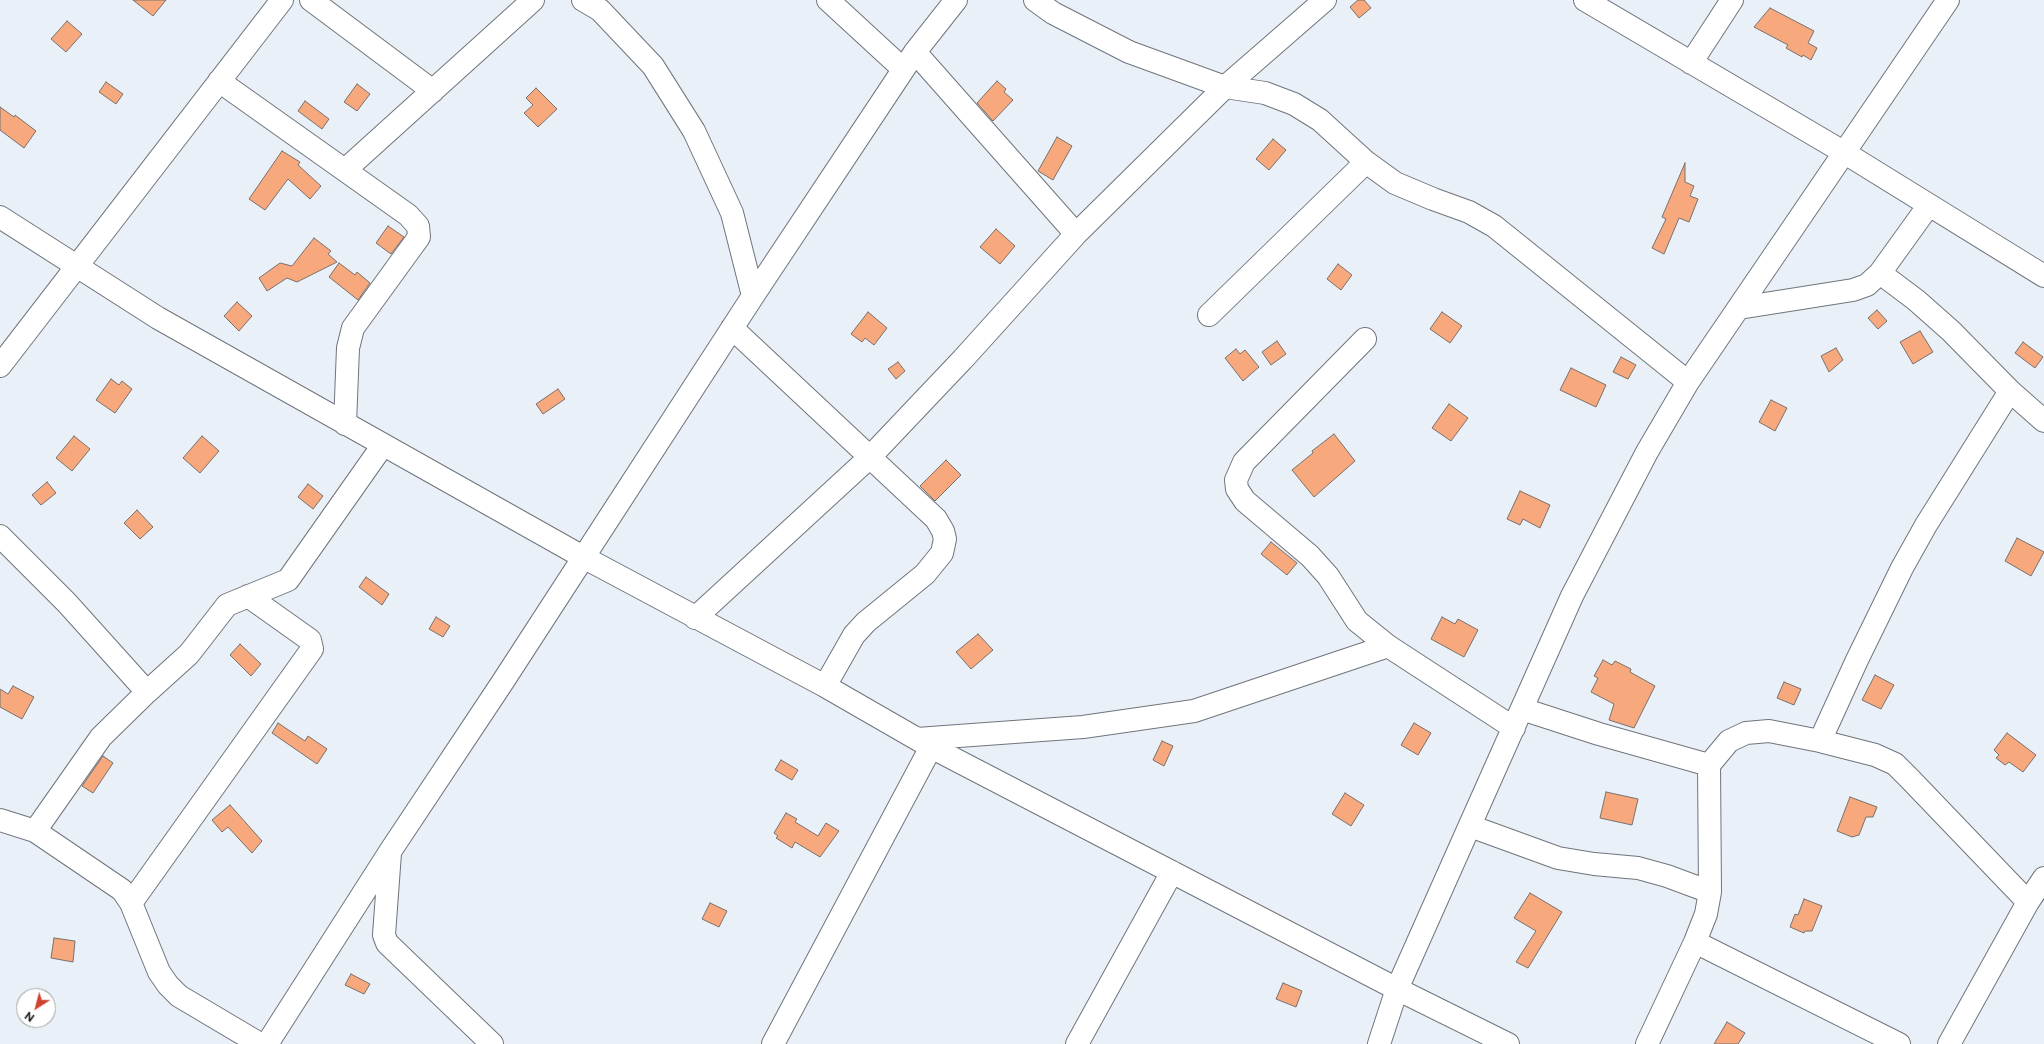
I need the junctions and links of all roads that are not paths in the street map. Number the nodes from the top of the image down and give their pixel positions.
1 (282, 0) edge
2 (311, 0) edge
3 (533, 0) edge
4 (583, 0) edge
5 (828, 0) edge
6 (956, 0) edge
7 (1036, 0) edge
8 (1325, 0) edge
9 (1585, 0) edge
10 (1732, 0) edge
11 (1948, 0) edge
12 (909, 61) junction
13 (1691, 63) junction
14 (218, 81) junction
15 (1225, 87) junction
16 (433, 90) junction
17 (1845, 153) junction
18 (1366, 162) junction
19 (345, 170) junction
20 (1928, 204) junction
21 (5, 226) edge
22 (1076, 234) junction
23 (76, 266) junction
24 (1880, 273) junction
25 (2044, 276) edge
26 (752, 296) junction
27 (1739, 308) junction
28 (1208, 315) dead end
29 (732, 328) junction
30 (1365, 339) dead end
31 (0, 366) edge
32 (1688, 382) junction
33 (2010, 391) junction
34 (2044, 420) edge
35 (345, 424) junction
36 (383, 445) junction
37 (870, 457) junction
38 (0, 536) edge
39 (584, 557) junction
40 (248, 596) junction
41 (695, 618) junction
42 (1388, 646) junction
43 (825, 686) junction
44 (147, 692) junction
45 (1518, 719) junction
46 (1820, 741) junction
47 (924, 743) junction
48 (1709, 765) junction
49 (0, 820) edge
50 (1470, 826) junction
51 (35, 831) junction
52 (391, 850) junction
53 (1172, 872) junction
54 (2044, 878) edge
55 (1710, 892) junction
56 (2028, 902) junction
57 (131, 903) junction
58 (1695, 942) junction
59 (1397, 989) junction
60 (260, 1044) edge
61 (267, 1044) edge
62 (492, 1044) edge
63 (774, 1044) edge
64 (1077, 1044) edge
65 (1379, 1044) edge
66 (1508, 1044) edge
67 (1647, 1044) edge
68 (1899, 1044) edge
69 (1949, 1044) edge

1 - 14 street
2 - 16 street
3 - 16 street
4 - 26 street
5 - 12 street
6 - 12 street
7 - 15 street
8 - 15 street
9 - 13 street
10 - 13 street
11 - 17 street
12 - 22 street
12 - 26 street
13 - 17 street
14 - 19 street
14 - 23 street
15 - 18 street
15 - 22 street
16 - 19 street
17 - 20 street
17 - 27 street
18 - 28 street
18 - 32 street
19 - 35 street
20 - 24 street
20 - 25 street
21 - 23 street
22 - 37 street
23 - 31 street
23 - 35 street
24 - 27 street
24 - 33 street
26 - 29 street
27 - 32 street
29 - 37 street
29 - 39 street
30 - 42 street
32 - 45 street
33 - 34 street
33 - 46 street
35 - 36 street
36 - 39 street
36 - 40 street
37 - 41 street
37 - 43 street
38 - 44 street
39 - 41 street
39 - 52 street
40 - 44 street
40 - 57 street
41 - 43 street
42 - 45 street
42 - 47 street
43 - 47 street
44 - 51 street
45 - 48 street
45 - 50 street
46 - 48 street
46 - 56 street
47 - 53 street
47 - 63 street
48 - 55 street
49 - 51 street
50 - 55 street
50 - 59 street
51 - 57 street
52 - 61 street
52 - 62 street
53 - 59 street
53 - 64 street
54 - 56 street
55 - 58 street
56 - 69 street
57 - 60 street
58 - 67 street
58 - 68 street
59 - 65 street
59 - 66 street

